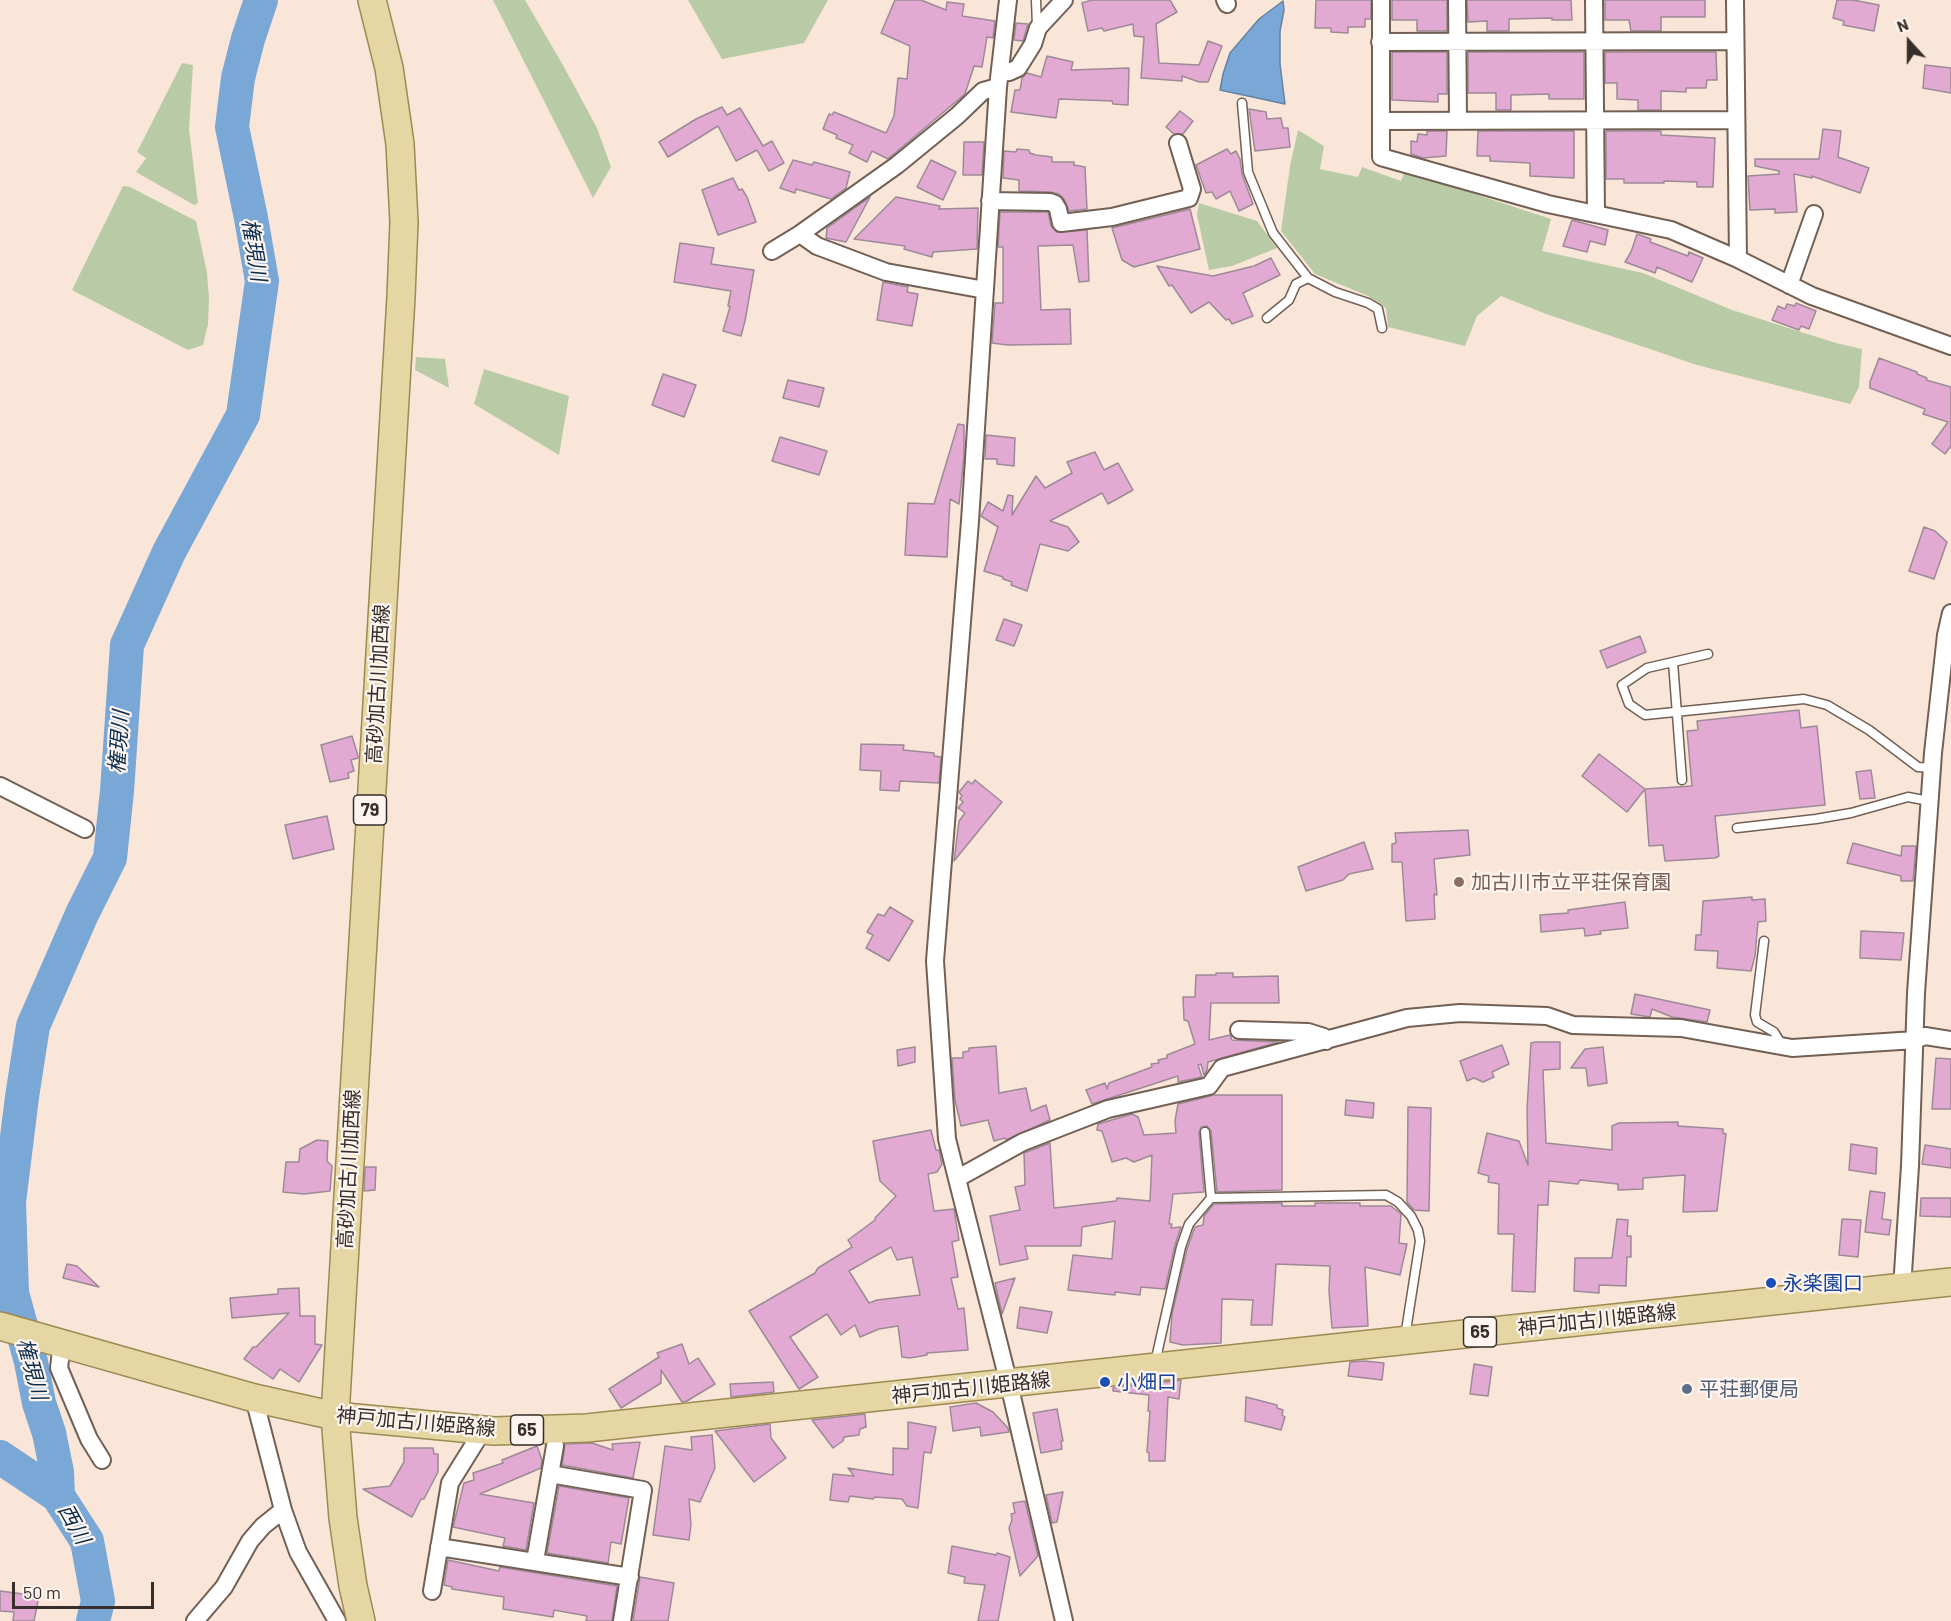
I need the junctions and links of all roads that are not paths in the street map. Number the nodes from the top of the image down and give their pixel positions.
1 (372, 0) edge
2 (1008, 0) edge
3 (1036, 0) edge
4 (1064, 0) edge
5 (1381, 0) edge
6 (1457, 0) edge
7 (1594, 0) edge
8 (1735, 0) edge
9 (1038, 28) junction
10 (1735, 40) junction
11 (1458, 41) junction
12 (1380, 42) junction
13 (1594, 42) junction
14 (999, 80) junction
15 (1242, 103) dead end
16 (1458, 120) junction
17 (1595, 120) junction
18 (1736, 120) junction
19 (1381, 121) junction
20 (1178, 143) dead end
21 (990, 201) junction
22 (1596, 213) junction
23 (1814, 214) dead end
24 (800, 234) junction
25 (772, 250) dead end
26 (1738, 259) junction
27 (1308, 279) junction
28 (1789, 285) junction
29 (985, 290) junction
30 (1267, 318) dead end
31 (1382, 328) dead end
32 (1951, 346) edge
33 (1951, 613) edge
34 (1708, 654) dead end
35 (1673, 662) junction
36 (1678, 712) junction
37 (1932, 768) junction
38 (1682, 780) dead end
39 (0, 786) edge
40 (1929, 801) junction
41 (1737, 828) dead end
42 (85, 829) dead end
43 (1764, 942) dead end
44 (1239, 1030) dead end
45 (1915, 1040) junction
46 (1951, 1040) edge
47 (1326, 1041) junction
48 (1783, 1046) junction
49 (1206, 1132) dead end
50 (958, 1178) junction
51 (1211, 1198) junction
52 (1951, 1282) edge
53 (1902, 1288) junction
54 (0, 1326) edge
55 (1405, 1341) junction
56 (57, 1342) junction
57 (1154, 1368) junction
58 (1009, 1384) junction
59 (254, 1398) junction
60 (335, 1416) junction
61 (483, 1430) junction
62 (555, 1446) dead end
63 (102, 1460) dead end
64 (550, 1474) junction
65 (284, 1510) junction
66 (439, 1547) junction
67 (535, 1561) junction
68 (630, 1577) junction
69 (432, 1591) dead end
70 (195, 1621) edge
71 (337, 1621) edge
72 (361, 1621) edge
73 (622, 1621) edge
74 (1064, 1621) edge

1 - 60 main road, 高砂加古川加西線 / 79
2 - 14 street
3 - 9 lane
4 - 9 street
5 - 12 street
6 - 11 street
7 - 13 street
8 - 10 street
9 - 14 street
10 - 13 street
10 - 18 street
11 - 12 street
11 - 13 street
11 - 16 street
12 - 19 street
13 - 17 street
14 - 21 street
14 - 24 street
15 - 27 lane
16 - 17 street
16 - 19 street
17 - 18 street
17 - 22 street
18 - 26 street
19 - 22 street
20 - 21 street
21 - 29 street
22 - 26 street
23 - 28 street
24 - 25 street
24 - 29 street
26 - 28 street
27 - 30 lane
27 - 31 lane
28 - 32 street
29 - 50 street
33 - 37 street
34 - 35 lane
35 - 36 lane
35 - 36 lane
36 - 37 lane
36 - 38 lane
37 - 40 street
39 - 42 street
40 - 41 lane
40 - 45 street
43 - 48 lane
44 - 47 street
45 - 46 street
45 - 48 street
45 - 53 street
47 - 48 street
47 - 50 street
49 - 51 lane
50 - 58 street
51 - 55 lane
51 - 57 lane
52 - 53 main road, 神戸加古川姫路線 / 65
53 - 55 main road, 神戸加古川姫路線 / 65
54 - 56 main road, 神戸加古川姫路線 / 65
55 - 57 main road, 神戸加古川姫路線 / 65
56 - 59 main road, 神戸加古川姫路線 / 65
56 - 63 street
57 - 58 main road, 神戸加古川姫路線 / 65
58 - 61 main road, 神戸加古川姫路線 / 65
58 - 74 street
59 - 60 main road, 神戸加古川姫路線 / 65
59 - 65 street
60 - 61 main road, 神戸加古川姫路線 / 65
60 - 72 main road, 高砂加古川加西線 / 79
61 - 66 street
62 - 64 street
64 - 67 street
64 - 68 street
65 - 70 street
65 - 71 street
66 - 67 street
66 - 69 street
67 - 68 street
68 - 73 street

